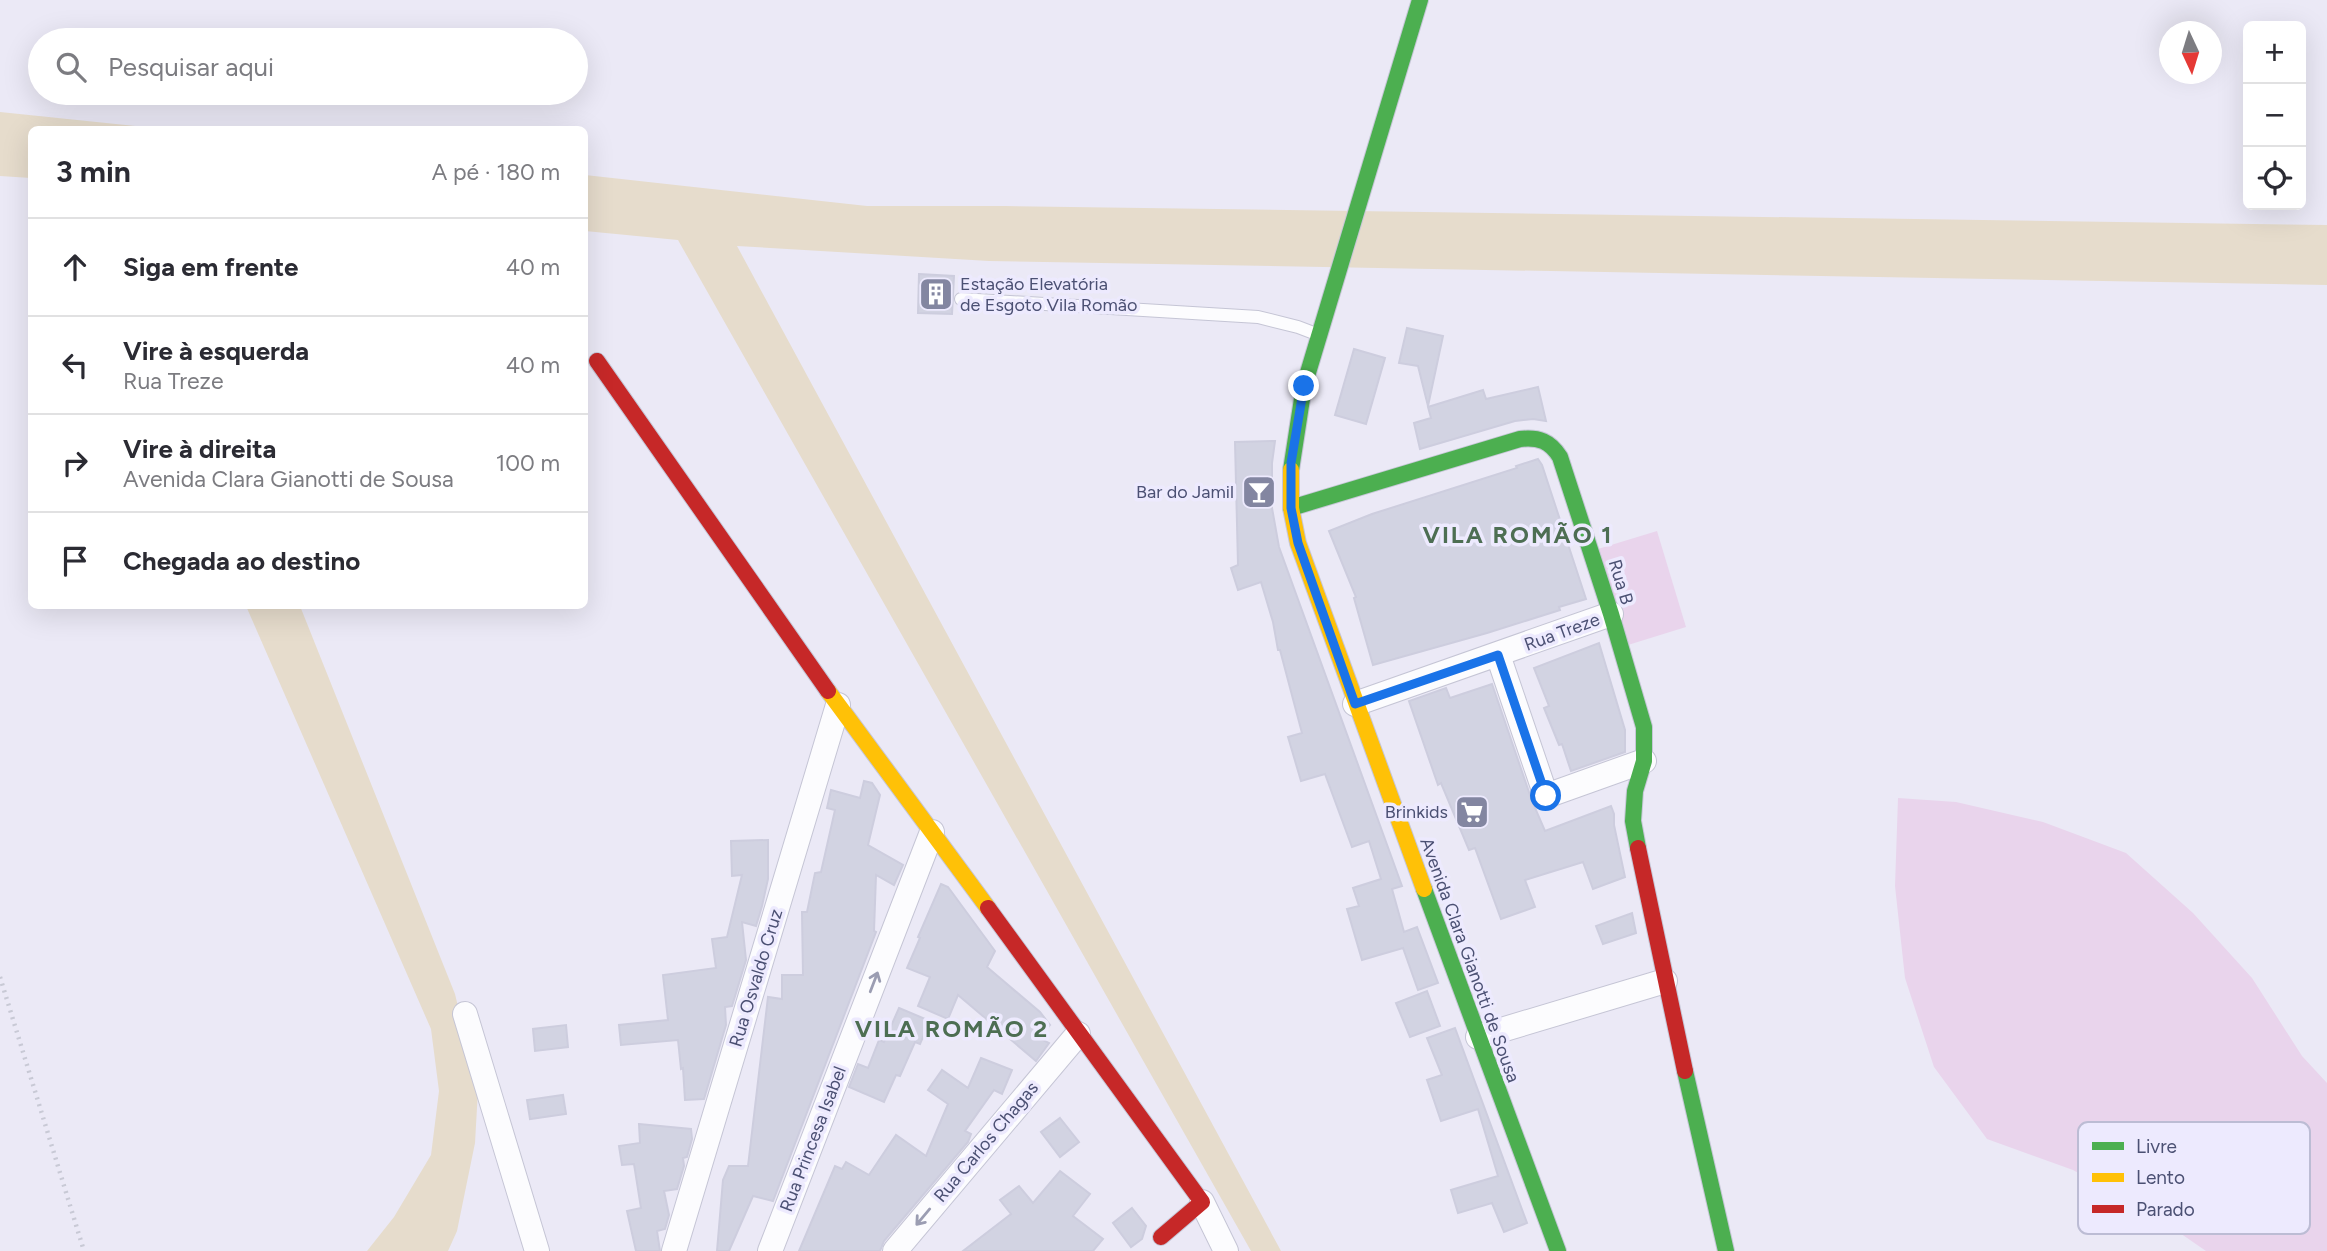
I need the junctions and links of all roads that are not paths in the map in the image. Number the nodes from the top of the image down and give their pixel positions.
1 (1420, 0) edge
2 (961, 299) dead end
3 (1320, 335) junction
4 (597, 361) dead end
5 (1291, 508) junction
6 (1611, 614) junction
7 (1498, 655) junction
8 (1355, 704) junction
9 (838, 705) junction
10 (1645, 753) junction
11 (932, 832) junction
12 (1665, 981) junction
13 (465, 1014) dead end
14 (1078, 1034) junction
15 (1478, 1037) junction
16 (1202, 1202) junction
17 (1161, 1237) dead end
18 (537, 1251) edge
19 (674, 1251) edge
20 (770, 1251) edge
21 (895, 1251) edge
22 (1226, 1251) edge
23 (1558, 1251) edge
24 (1726, 1251) edge

1 - 3 street, Avenida Clara Gianotti de Sousa
2 - 3 lane
3 - 5 street, Avenida Clara Gianotti de Sousa
4 - 9 street
5 - 6 street, Rua B
5 - 8 street, Avenida Clara Gianotti de Sousa
6 - 7 street, Rua Treze
6 - 10 street, Rua B
7 - 8 street, Rua Treze
7 - 10 street
8 - 15 street, Avenida Clara Gianotti de Sousa
9 - 11 street
9 - 19 street, Rua Osvaldo Cruz
10 - 12 street
11 - 14 street
20 -> 11 street, Rua Princesa Isabel
12 - 15 street
12 - 24 street
13 - 18 street
14 - 16 street
14 -> 21 street, Rua Carlos Chagas
15 - 23 street, Avenida Clara Gianotti de Sousa
16 - 17 street
16 - 22 street

